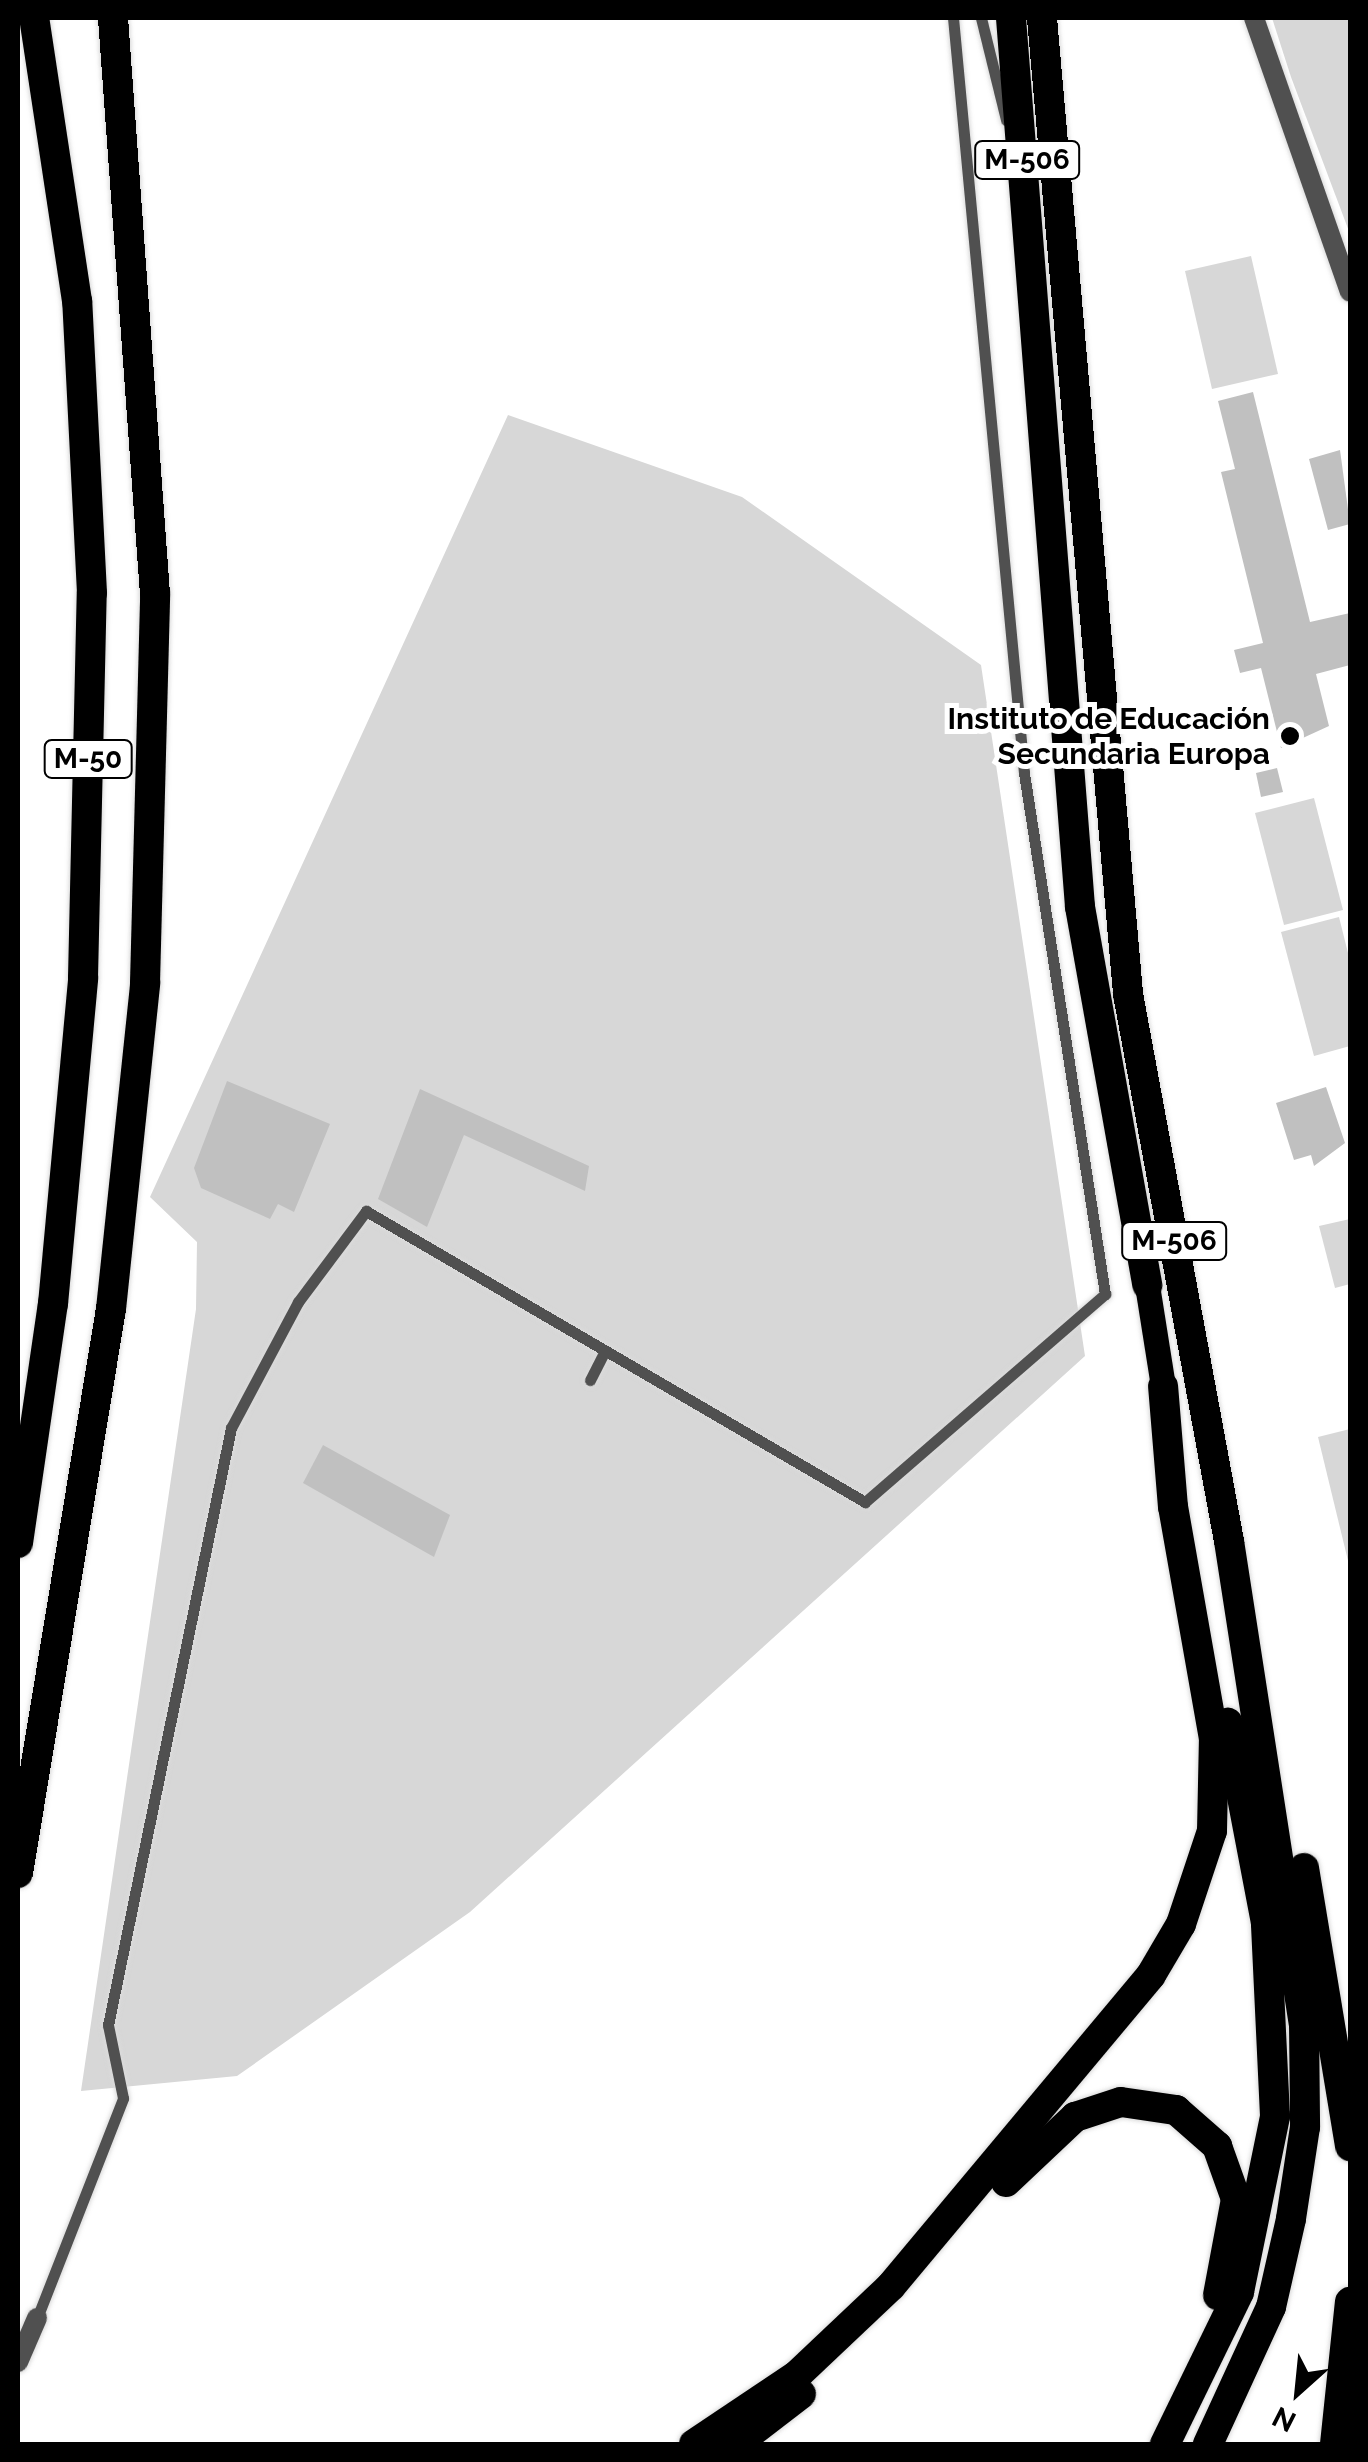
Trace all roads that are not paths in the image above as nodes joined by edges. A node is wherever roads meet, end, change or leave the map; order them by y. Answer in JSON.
{"nodes":[{"id":1,"x":34,"y":18,"type":"edge"},
{"id":2,"x":113,"y":18,"type":"edge"},
{"id":3,"x":953,"y":18,"type":"edge"},
{"id":4,"x":981,"y":18,"type":"edge"},
{"id":5,"x":992,"y":18,"type":"edge"},
{"id":6,"x":1011,"y":18,"type":"edge"},
{"id":7,"x":1042,"y":18,"type":"edge"},
{"id":8,"x":1057,"y":18,"type":"edge"},
{"id":9,"x":1254,"y":18,"type":"edge"},
{"id":10,"x":1058,"y":131,"type":"junction"},
{"id":11,"x":1012,"y":148,"type":"junction"},
{"id":12,"x":1350,"y":292,"type":"edge"},
{"id":13,"x":1035,"y":304,"type":"junction"},
{"id":14,"x":1147,"y":1285,"type":"joint"},
{"id":15,"x":606,"y":1351,"type":"junction"},
{"id":16,"x":590,"y":1380,"type":"dead end"},
{"id":17,"x":1163,"y":1386,"type":"junction"},
{"id":18,"x":1230,"y":1541,"type":"junction"},
{"id":19,"x":18,"y":1543,"type":"edge"},
{"id":20,"x":18,"y":1873,"type":"edge"},
{"id":21,"x":1350,"y":2146,"type":"edge"},
{"id":22,"x":1350,"y":2302,"type":"edge"},
{"id":23,"x":37,"y":2318,"type":"joint"},
{"id":24,"x":18,"y":2362,"type":"edge"},
{"id":25,"x":1168,"y":2441,"type":"edge"},
{"id":26,"x":694,"y":2444,"type":"edge"},
{"id":27,"x":736,"y":2444,"type":"edge"},
{"id":28,"x":1208,"y":2444,"type":"edge"},
{"id":29,"x":1334,"y":2444,"type":"edge"}],
"edges":[{"from":1,"to":19,"type":"highway","number":"M-50"},
{"from":2,"to":20,"type":"highway"},
{"from":3,"to":15,"type":"lane"},
{"from":4,"to":11,"type":"lane"},
{"from":5,"to":11,"type":"highway"},
{"from":6,"to":13,"type":"highway","number":"M-506"},
{"from":7,"to":10,"type":"highway","number":"M-506"},
{"from":8,"to":10,"type":"highway"},
{"from":9,"to":12,"type":"street"},
{"from":10,"to":18,"type":"highway","number":"M-506"},
{"from":11,"to":13,"type":"highway"},
{"from":13,"to":14,"type":"highway","number":"M-506"},
{"from":14,"to":17,"type":"main road","number":"M-506"},
{"from":15,"to":16,"type":"lane"},
{"from":15,"to":23,"type":"lane"},
{"from":17,"to":25,"type":"highway","number":"M-506"},
{"from":17,"to":26,"type":"highway","number":"M-506"},
{"from":18,"to":21,"type":"highway"},
{"from":18,"to":28,"type":"highway","number":"M-506"},
{"from":22,"to":29,"type":"highway"},
{"from":23,"to":24,"type":"street"},
{"from":25,"to":27,"type":"highway"}]}
